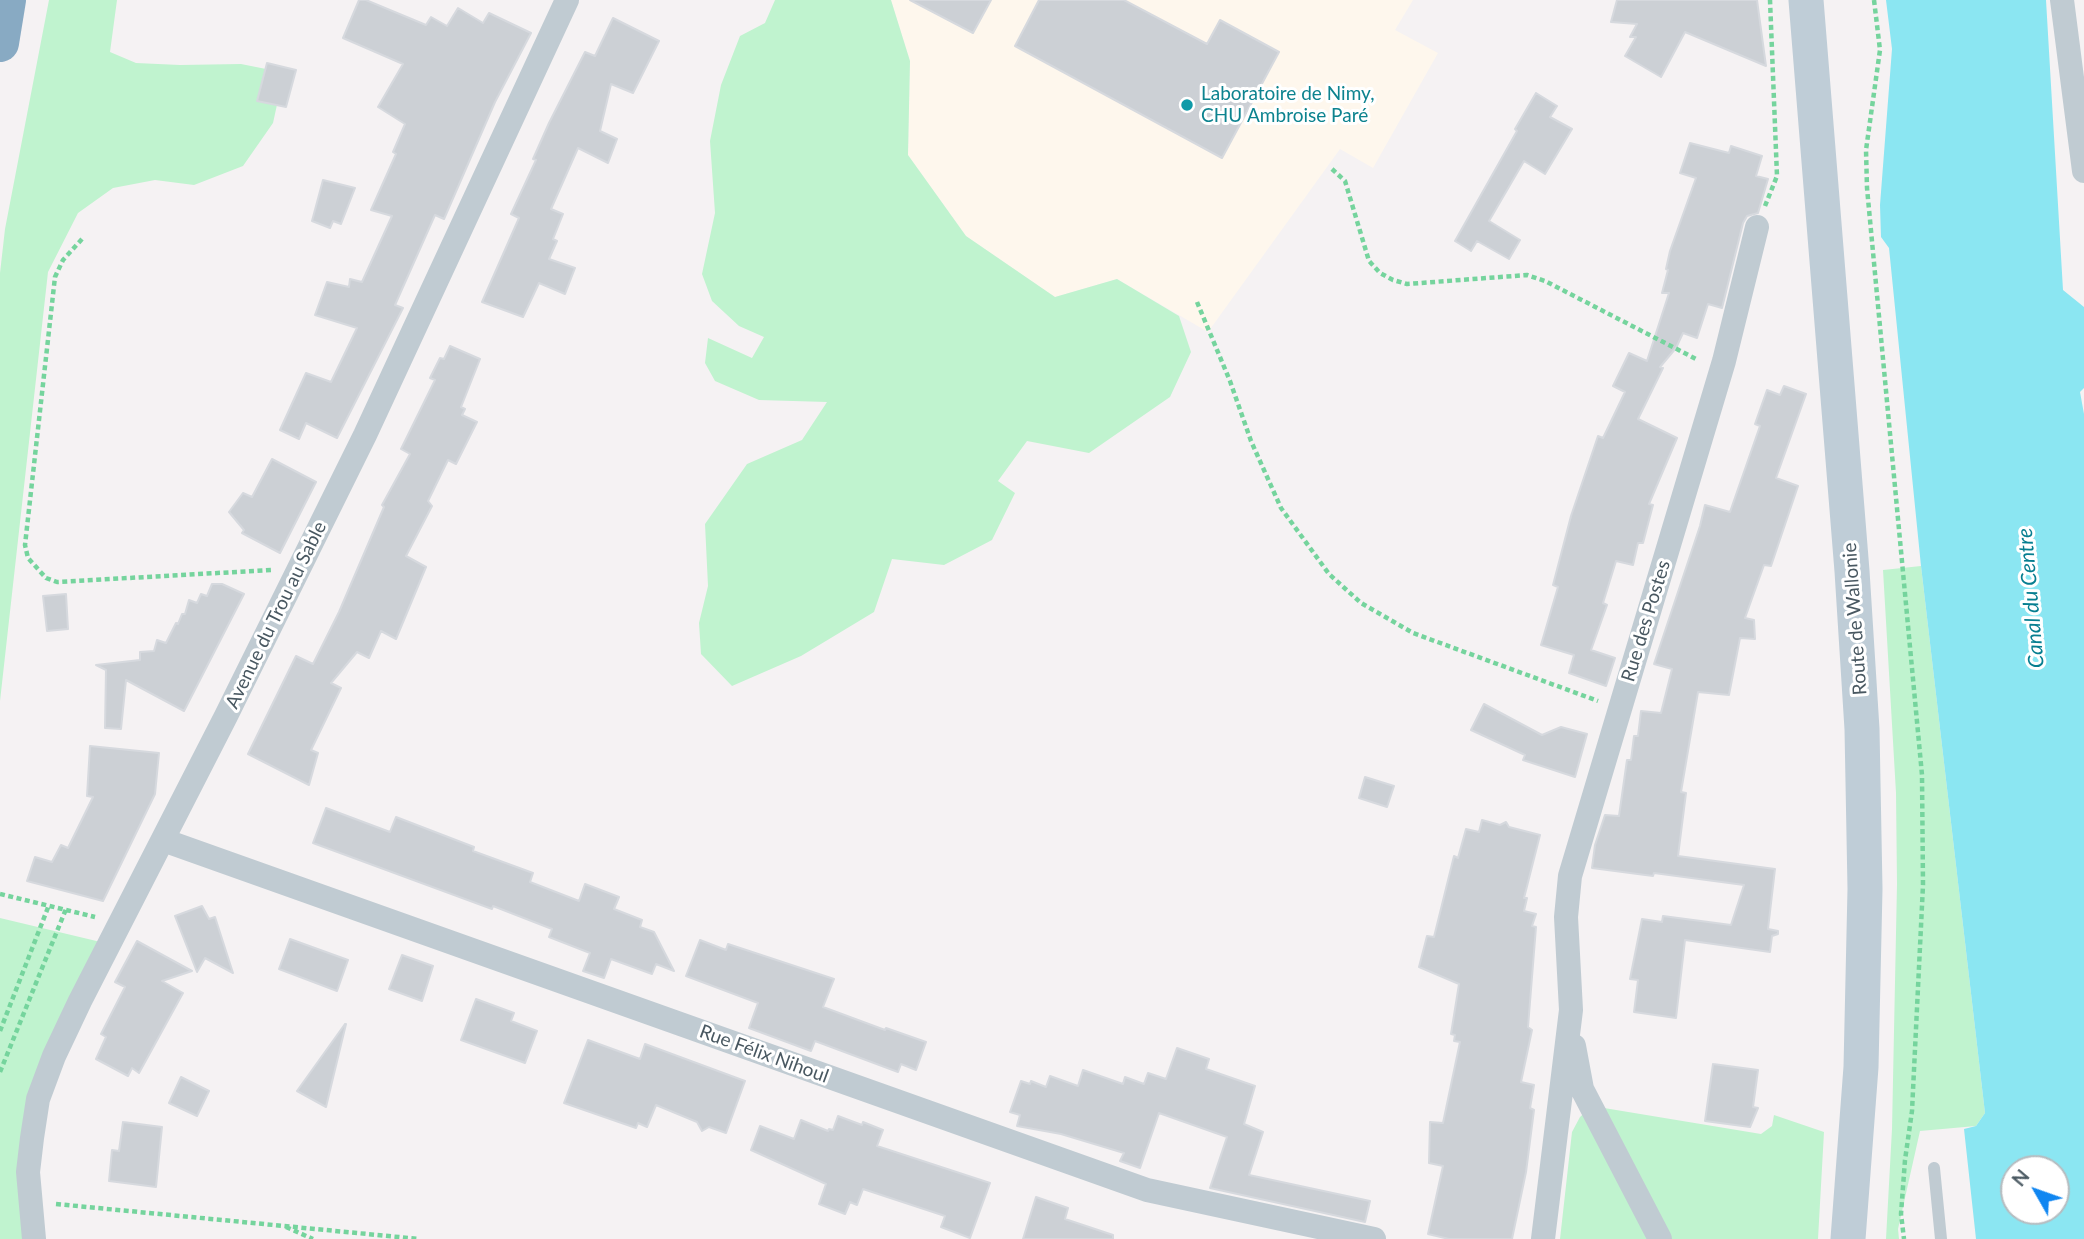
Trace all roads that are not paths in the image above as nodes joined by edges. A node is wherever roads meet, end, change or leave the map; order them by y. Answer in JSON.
{"nodes":[{"id":1,"x":8,"y":0,"type":"edge"},
{"id":2,"x":567,"y":0,"type":"edge"},
{"id":3,"x":1806,"y":0,"type":"edge"},
{"id":4,"x":2062,"y":0,"type":"edge"},
{"id":5,"x":0,"y":43,"type":"edge"},
{"id":6,"x":2084,"y":171,"type":"edge"},
{"id":7,"x":1757,"y":227,"type":"road end"},
{"id":8,"x":163,"y":840,"type":"junction"},
{"id":9,"x":1570,"y":1020,"type":"junction"},
{"id":10,"x":1934,"y":1168,"type":"dead end"},
{"id":11,"x":34,"y":1239,"type":"edge"},
{"id":12,"x":1374,"y":1239,"type":"edge"},
{"id":13,"x":1543,"y":1239,"type":"edge"},
{"id":14,"x":1660,"y":1239,"type":"edge"},
{"id":15,"x":1848,"y":1239,"type":"edge"},
{"id":16,"x":1941,"y":1239,"type":"edge"}],
"edges":[{"from":1,"to":5,"type":"highway"},
{"from":2,"to":8,"type":"street","name":"Avenue du Trou au Sable"},
{"from":3,"to":15,"type":"main road","name":"Route de Wallonie"},
{"from":4,"to":6,"type":"street"},
{"from":7,"to":9,"type":"street","name":"Rue des Postes"},
{"from":8,"to":11,"type":"street","name":"Avenue du Trou au Sable"},
{"from":8,"to":12,"type":"street","name":"Rue Félix Nihoul"},
{"from":9,"to":13,"type":"street","name":"Rue des Postes"},
{"from":9,"to":14,"type":"street","name":"Rue des Postes"},
{"from":10,"to":16,"type":"lane"}]}
